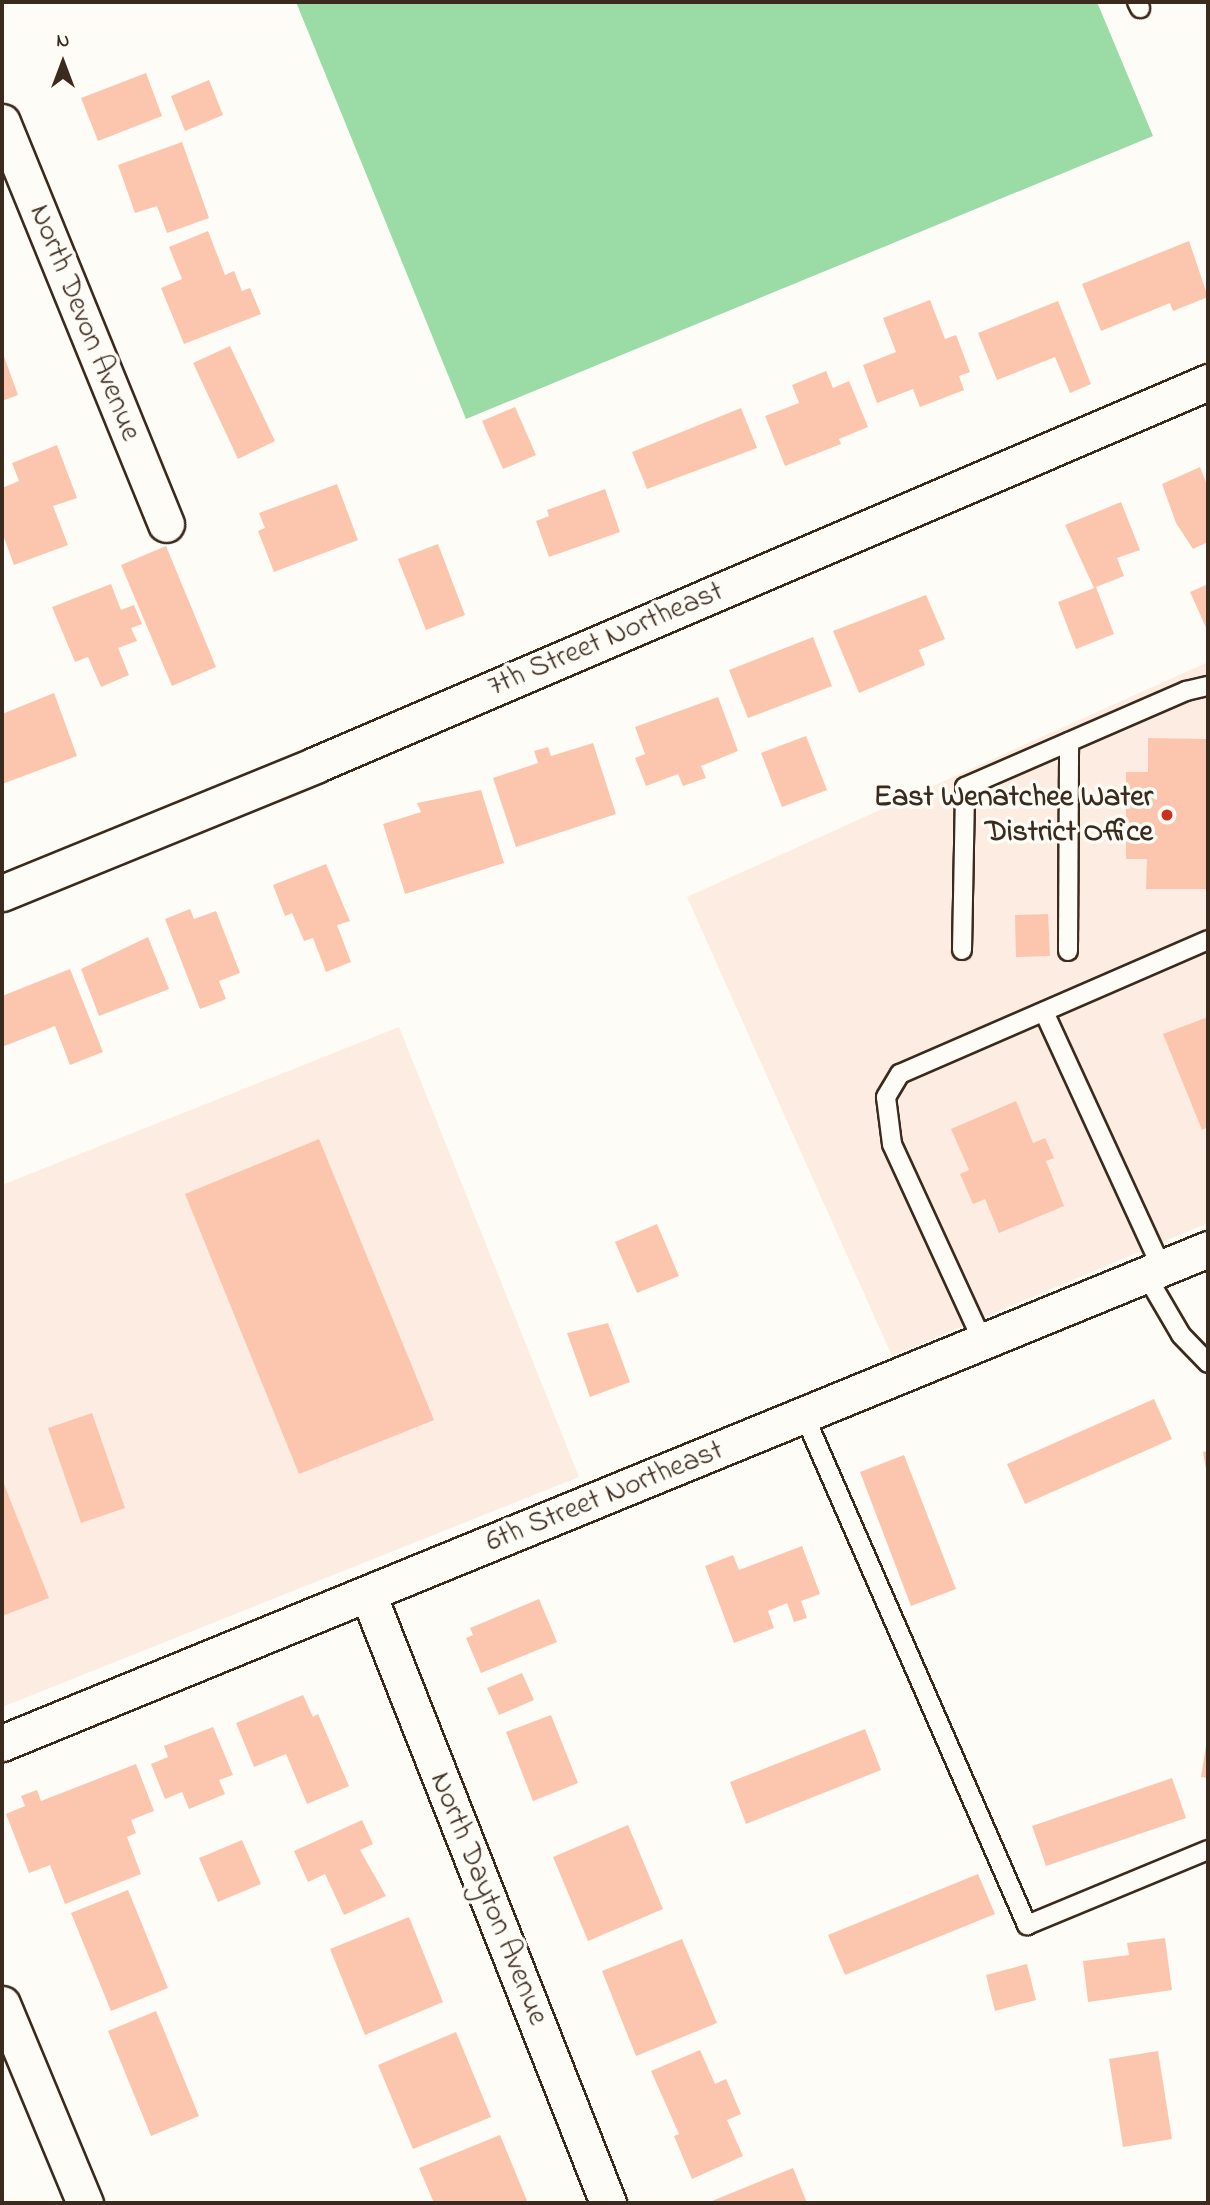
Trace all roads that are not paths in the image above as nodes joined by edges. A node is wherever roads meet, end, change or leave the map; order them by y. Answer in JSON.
{"nodes":[{"id":1,"x":2,"y":122,"type":"edge"},
{"id":2,"x":14,"y":186,"type":"edge"},
{"id":3,"x":1208,"y":382,"type":"edge"},
{"id":4,"x":166,"y":524,"type":"dead end"},
{"id":5,"x":1208,"y":686,"type":"edge"},
{"id":6,"x":1069,"y":742,"type":"junction"},
{"id":7,"x":2,"y":893,"type":"edge"},
{"id":8,"x":1208,"y":940,"type":"edge"},
{"id":9,"x":962,"y":950,"type":"dead end"},
{"id":10,"x":1068,"y":951,"type":"dead end"},
{"id":11,"x":1044,"y":1012,"type":"junction"},
{"id":12,"x":1208,"y":1249,"type":"edge"},
{"id":13,"x":1154,"y":1272,"type":"junction"},
{"id":14,"x":983,"y":1342,"type":"junction"},
{"id":15,"x":1208,"y":1363,"type":"edge"},
{"id":16,"x":804,"y":1415,"type":"junction"},
{"id":17,"x":368,"y":1594,"type":"junction"},
{"id":18,"x":2,"y":1743,"type":"edge"},
{"id":19,"x":1208,"y":1850,"type":"edge"},
{"id":20,"x":2,"y":2004,"type":"edge"},
{"id":21,"x":85,"y":2203,"type":"edge"},
{"id":22,"x":608,"y":2203,"type":"edge"}],
"edges":[{"from":1,"to":2,"type":"street","name":"North Devon Avenue"},
{"from":2,"to":4,"type":"street","name":"North Devon Avenue"},
{"from":3,"to":7,"type":"street","name":"7th Street Northeast"},
{"from":5,"to":6,"type":"lane"},
{"from":6,"to":9,"type":"lane"},
{"from":6,"to":10,"type":"lane"},
{"from":8,"to":11,"type":"lane"},
{"from":11,"to":13,"type":"lane"},
{"from":11,"to":14,"type":"lane"},
{"from":12,"to":13,"type":"street","name":"6th Street Northeast"},
{"from":13,"to":14,"type":"street","name":"6th Street Northeast"},
{"from":13,"to":15,"type":"lane"},
{"from":14,"to":16,"type":"street","name":"6th Street Northeast"},
{"from":16,"to":17,"type":"street","name":"6th Street Northeast"},
{"from":16,"to":19,"type":"lane"},
{"from":17,"to":18,"type":"street","name":"6th Street Northeast"},
{"from":17,"to":22,"type":"street","name":"North Dayton Avenue"},
{"from":20,"to":21,"type":"street"}]}
